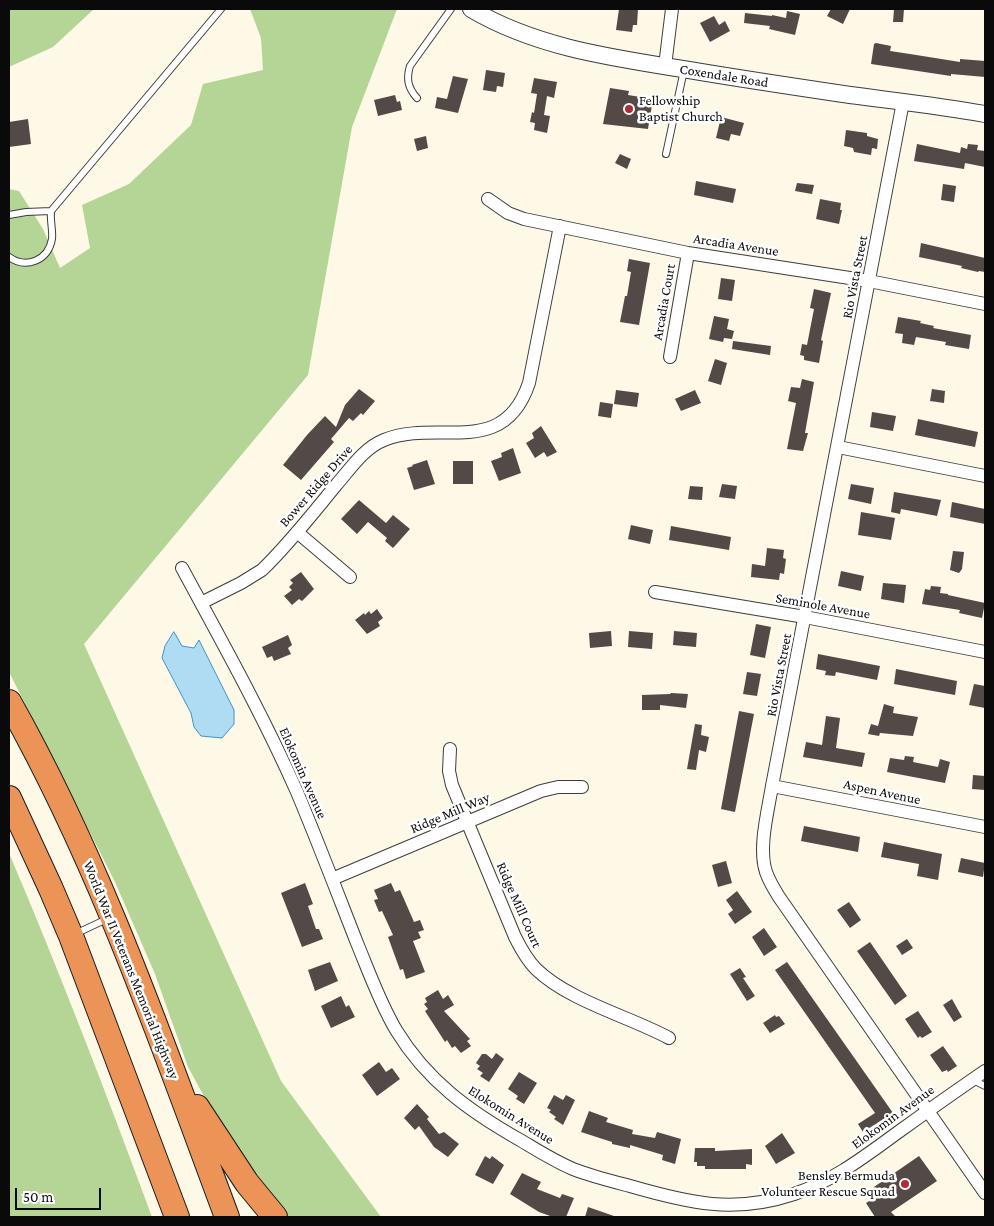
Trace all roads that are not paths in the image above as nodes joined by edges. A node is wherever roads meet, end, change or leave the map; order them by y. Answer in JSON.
{"nodes":[{"id":1,"x":221,"y":9,"type":"edge"},
{"id":2,"x":451,"y":9,"type":"edge"},
{"id":3,"x":471,"y":9,"type":"edge"},
{"id":4,"x":672,"y":9,"type":"edge"},
{"id":5,"x":665,"y":66,"type":"junction"},
{"id":6,"x":684,"y":69,"type":"junction"},
{"id":7,"x":417,"y":98,"type":"dead end"},
{"id":8,"x":903,"y":102,"type":"junction"},
{"id":9,"x":985,"y":114,"type":"edge"},
{"id":10,"x":666,"y":154,"type":"dead end"},
{"id":11,"x":488,"y":199,"type":"dead end"},
{"id":12,"x":51,"y":211,"type":"junction"},
{"id":13,"x":9,"y":215,"type":"edge"},
{"id":14,"x":560,"y":226,"type":"junction"},
{"id":15,"x":688,"y":253,"type":"junction"},
{"id":16,"x":9,"y":257,"type":"edge"},
{"id":17,"x":869,"y":281,"type":"junction"},
{"id":18,"x":985,"y":304,"type":"edge"},
{"id":19,"x":670,"y":357,"type":"dead end"},
{"id":20,"x":838,"y":447,"type":"junction"},
{"id":21,"x":985,"y":476,"type":"edge"},
{"id":22,"x":297,"y":532,"type":"junction"},
{"id":23,"x":182,"y":568,"type":"dead end"},
{"id":24,"x":350,"y":577,"type":"dead end"},
{"id":25,"x":655,"y":592,"type":"dead end"},
{"id":26,"x":201,"y":603,"type":"junction"},
{"id":27,"x":805,"y":617,"type":"junction"},
{"id":28,"x":985,"y":652,"type":"edge"},
{"id":29,"x":9,"y":702,"type":"edge"},
{"id":30,"x":450,"y":749,"type":"dead end"},
{"id":31,"x":772,"y":786,"type":"junction"},
{"id":32,"x":582,"y":787,"type":"dead end"},
{"id":33,"x":9,"y":798,"type":"edge"},
{"id":34,"x":9,"y":815,"type":"edge"},
{"id":35,"x":466,"y":823,"type":"junction"},
{"id":36,"x":985,"y":828,"type":"edge"},
{"id":37,"x":26,"y":833,"type":"junction"},
{"id":38,"x":332,"y":879,"type":"junction"},
{"id":39,"x":112,"y":916,"type":"junction"},
{"id":40,"x":71,"y":936,"type":"junction"},
{"id":41,"x":669,"y":1038,"type":"dead end"},
{"id":42,"x":164,"y":1050,"type":"junction"},
{"id":43,"x":985,"y":1071,"type":"edge"},
{"id":44,"x":973,"y":1080,"type":"junction"},
{"id":45,"x":985,"y":1086,"type":"edge"},
{"id":46,"x":928,"y":1111,"type":"junction"},
{"id":47,"x":985,"y":1193,"type":"edge"},
{"id":48,"x":174,"y":1212,"type":"edge"},
{"id":49,"x":227,"y":1217,"type":"edge"},
{"id":50,"x":275,"y":1217,"type":"edge"}],
"edges":[{"from":1,"to":12,"type":"lane"},
{"from":2,"to":7,"type":"lane"},
{"from":3,"to":5,"type":"street","name":"Coxendale Road"},
{"from":4,"to":5,"type":"street"},
{"from":5,"to":6,"type":"street","name":"Coxendale Road"},
{"from":6,"to":8,"type":"street","name":"Coxendale Road"},
{"from":6,"to":10,"type":"lane"},
{"from":8,"to":9,"type":"street","name":"Coxendale Road"},
{"from":8,"to":17,"type":"street","name":"Rio Vista Street"},
{"from":11,"to":14,"type":"street","name":"Arcadia Avenue"},
{"from":12,"to":13,"type":"lane"},
{"from":12,"to":16,"type":"lane"},
{"from":14,"to":15,"type":"street","name":"Arcadia Avenue"},
{"from":14,"to":22,"type":"street","name":"Bower Ridge Drive"},
{"from":15,"to":17,"type":"street","name":"Arcadia Avenue"},
{"from":15,"to":19,"type":"street","name":"Arcadia Court"},
{"from":17,"to":18,"type":"street","name":"Arcadia Avenue"},
{"from":17,"to":20,"type":"street","name":"Rio Vista Street"},
{"from":20,"to":21,"type":"street"},
{"from":20,"to":27,"type":"street","name":"Rio Vista Street"},
{"from":22,"to":24,"type":"street"},
{"from":22,"to":26,"type":"street","name":"Bower Ridge Drive"},
{"from":23,"to":26,"type":"street","name":"Elokomin Avenue"},
{"from":25,"to":27,"type":"street","name":"Seminole Avenue"},
{"from":26,"to":38,"type":"street","name":"Elokomin Avenue"},
{"from":27,"to":28,"type":"street","name":"Seminole Avenue"},
{"from":27,"to":31,"type":"street","name":"Rio Vista Street"},
{"from":29,"to":39,"type":"highway","name":"World War II Veterans Memorial Highway"},
{"from":30,"to":35,"type":"street","name":"Ridge Mill Court"},
{"from":31,"to":36,"type":"street","name":"Aspen Avenue"},
{"from":31,"to":46,"type":"street","name":"Rio Vista Street"},
{"from":32,"to":35,"type":"street","name":"Ridge Mill Way"},
{"from":33,"to":37,"type":"highway"},
{"from":34,"to":37,"type":"highway"},
{"from":35,"to":38,"type":"street","name":"Ridge Mill Way"},
{"from":35,"to":41,"type":"street","name":"Ridge Mill Court"},
{"from":37,"to":40,"type":"highway"},
{"from":38,"to":46,"type":"street","name":"Elokomin Avenue"},
{"from":39,"to":40,"type":"lane"},
{"from":39,"to":42,"type":"highway","name":"World War II Veterans Memorial Highway"},
{"from":40,"to":48,"type":"highway"},
{"from":42,"to":49,"type":"highway","name":"World War II Veterans Memorial Highway"},
{"from":42,"to":50,"type":"highway"},
{"from":43,"to":44,"type":"street","name":"Elokomin Avenue"},
{"from":44,"to":45,"type":"lane"},
{"from":44,"to":46,"type":"street","name":"Elokomin Avenue"},
{"from":46,"to":47,"type":"street","name":"Rio Vista Street"}]}
